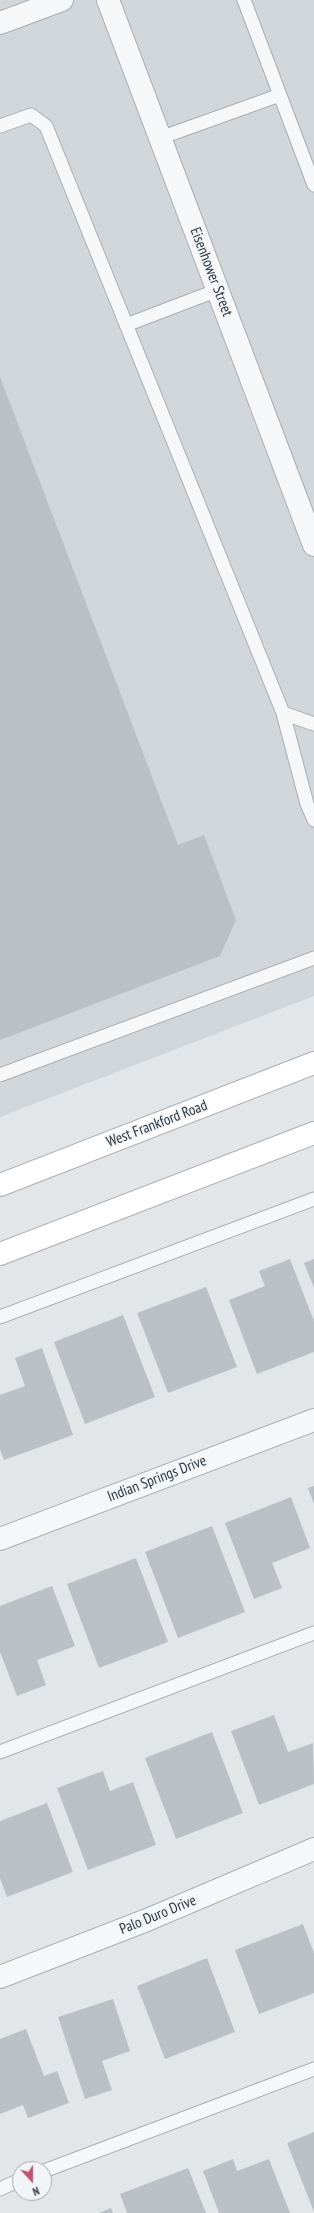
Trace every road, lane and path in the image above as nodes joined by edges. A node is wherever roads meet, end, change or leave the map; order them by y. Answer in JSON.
{"nodes":[{"id":1,"x":62,"y":0,"type":"edge"},
{"id":2,"x":108,"y":0,"type":"edge"},
{"id":3,"x":244,"y":0,"type":"edge"},
{"id":4,"x":0,"y":23,"type":"edge"},
{"id":5,"x":280,"y":95,"type":"junction"},
{"id":6,"x":0,"y":126,"type":"edge"},
{"id":7,"x":160,"y":138,"type":"junction"},
{"id":8,"x":314,"y":185,"type":"edge"},
{"id":9,"x":218,"y":290,"type":"junction"},
{"id":10,"x":126,"y":325,"type":"junction"},
{"id":11,"x":314,"y":545,"type":"edge"},
{"id":12,"x":283,"y":714,"type":"junction"},
{"id":13,"x":314,"y":724,"type":"edge"},
{"id":14,"x":314,"y":820,"type":"edge"},
{"id":15,"x":314,"y":958,"type":"edge"},
{"id":16,"x":314,"y":1064,"type":"edge"},
{"id":17,"x":0,"y":1075,"type":"edge"},
{"id":18,"x":314,"y":1134,"type":"edge"},
{"id":19,"x":0,"y":1185,"type":"edge"},
{"id":20,"x":314,"y":1199,"type":"edge"},
{"id":21,"x":0,"y":1254,"type":"edge"},
{"id":22,"x":0,"y":1317,"type":"edge"},
{"id":23,"x":314,"y":1420,"type":"edge"},
{"id":24,"x":0,"y":1538,"type":"edge"},
{"id":25,"x":314,"y":1633,"type":"edge"},
{"id":26,"x":0,"y":1752,"type":"edge"},
{"id":27,"x":314,"y":1849,"type":"edge"},
{"id":28,"x":0,"y":1977,"type":"edge"},
{"id":29,"x":314,"y":2069,"type":"edge"},
{"id":30,"x":52,"y":2168,"type":"edge"},
{"id":31,"x":12,"y":2184,"type":"edge"},
{"id":32,"x":0,"y":2189,"type":"edge"}],
"edges":[{"from":1,"to":4,"type":"street"},
{"from":2,"to":7,"type":"street","name":"Eisenhower Street"},
{"from":3,"to":5,"type":"lane"},
{"from":5,"to":7,"type":"lane"},
{"from":5,"to":8,"type":"lane"},
{"from":6,"to":10,"type":"lane"},
{"from":7,"to":9,"type":"street","name":"Eisenhower Street"},
{"from":9,"to":10,"type":"lane"},
{"from":9,"to":11,"type":"street","name":"Eisenhower Street"},
{"from":10,"to":12,"type":"lane"},
{"from":12,"to":13,"type":"lane"},
{"from":12,"to":14,"type":"lane"},
{"from":15,"to":17,"type":"lane"},
{"from":16,"to":19,"type":"main road","name":"West Frankford Road"},
{"from":18,"to":21,"type":"main road"},
{"from":20,"to":22,"type":"lane"},
{"from":23,"to":24,"type":"street","name":"Indian Springs Drive"},
{"from":25,"to":26,"type":"lane"},
{"from":27,"to":28,"type":"street","name":"Palo Duro Drive"},
{"from":29,"to":30,"type":"lane"},
{"from":31,"to":32,"type":"lane"}]}
